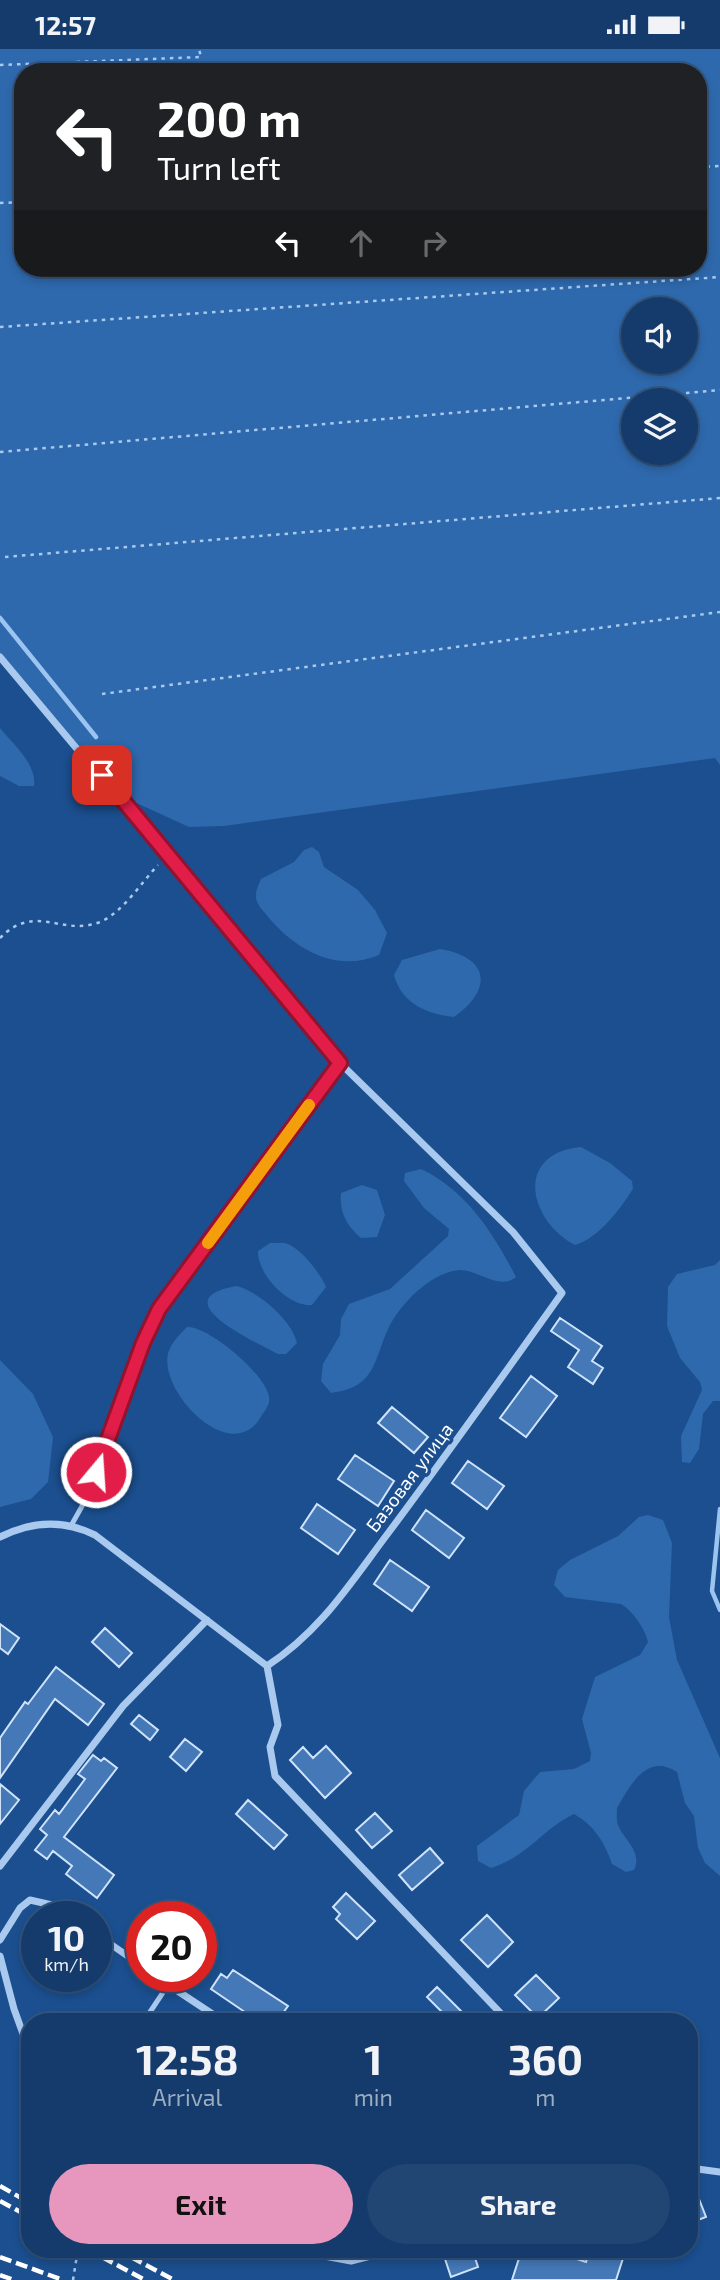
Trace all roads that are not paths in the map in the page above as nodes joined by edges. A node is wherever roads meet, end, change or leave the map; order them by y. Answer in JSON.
{"nodes":[{"id":1,"x":0,"y":657,"type":"edge"},
{"id":2,"x":340,"y":1063,"type":"junction"},
{"id":3,"x":72,"y":1524,"type":"junction"},
{"id":4,"x":0,"y":1537,"type":"edge"},
{"id":5,"x":207,"y":1620,"type":"junction"},
{"id":6,"x":267,"y":1666,"type":"junction"},
{"id":7,"x":0,"y":1866,"type":"edge"},
{"id":8,"x":21,"y":1907,"type":"edge"},
{"id":9,"x":0,"y":1940,"type":"edge"},
{"id":10,"x":0,"y":1956,"type":"edge"},
{"id":11,"x":163,"y":1992,"type":"edge"},
{"id":12,"x":179,"y":1992,"type":"edge"},
{"id":13,"x":149,"y":2013,"type":"edge"},
{"id":14,"x":211,"y":2013,"type":"edge"},
{"id":15,"x":500,"y":2013,"type":"edge"},
{"id":16,"x":21,"y":2028,"type":"edge"},
{"id":17,"x":698,"y":2169,"type":"edge"},
{"id":18,"x":720,"y":2172,"type":"edge"},
{"id":19,"x":335,"y":2258,"type":"edge"},
{"id":20,"x":363,"y":2258,"type":"edge"}],
"edges":[{"from":1,"to":2,"type":"street"},
{"from":2,"to":3,"type":"lane"},
{"from":2,"to":6,"type":"street","name":"Базовая улица"},
{"from":3,"to":4,"type":"street"},
{"from":3,"to":5,"type":"street"},
{"from":5,"to":6,"type":"street"},
{"from":5,"to":7,"type":"street"},
{"from":6,"to":15,"type":"street"},
{"from":8,"to":9,"type":"street"},
{"from":10,"to":16,"type":"street"},
{"from":11,"to":13,"type":"lane"},
{"from":12,"to":14,"type":"street"},
{"from":17,"to":18,"type":"street"},
{"from":19,"to":20,"type":"street"}]}
